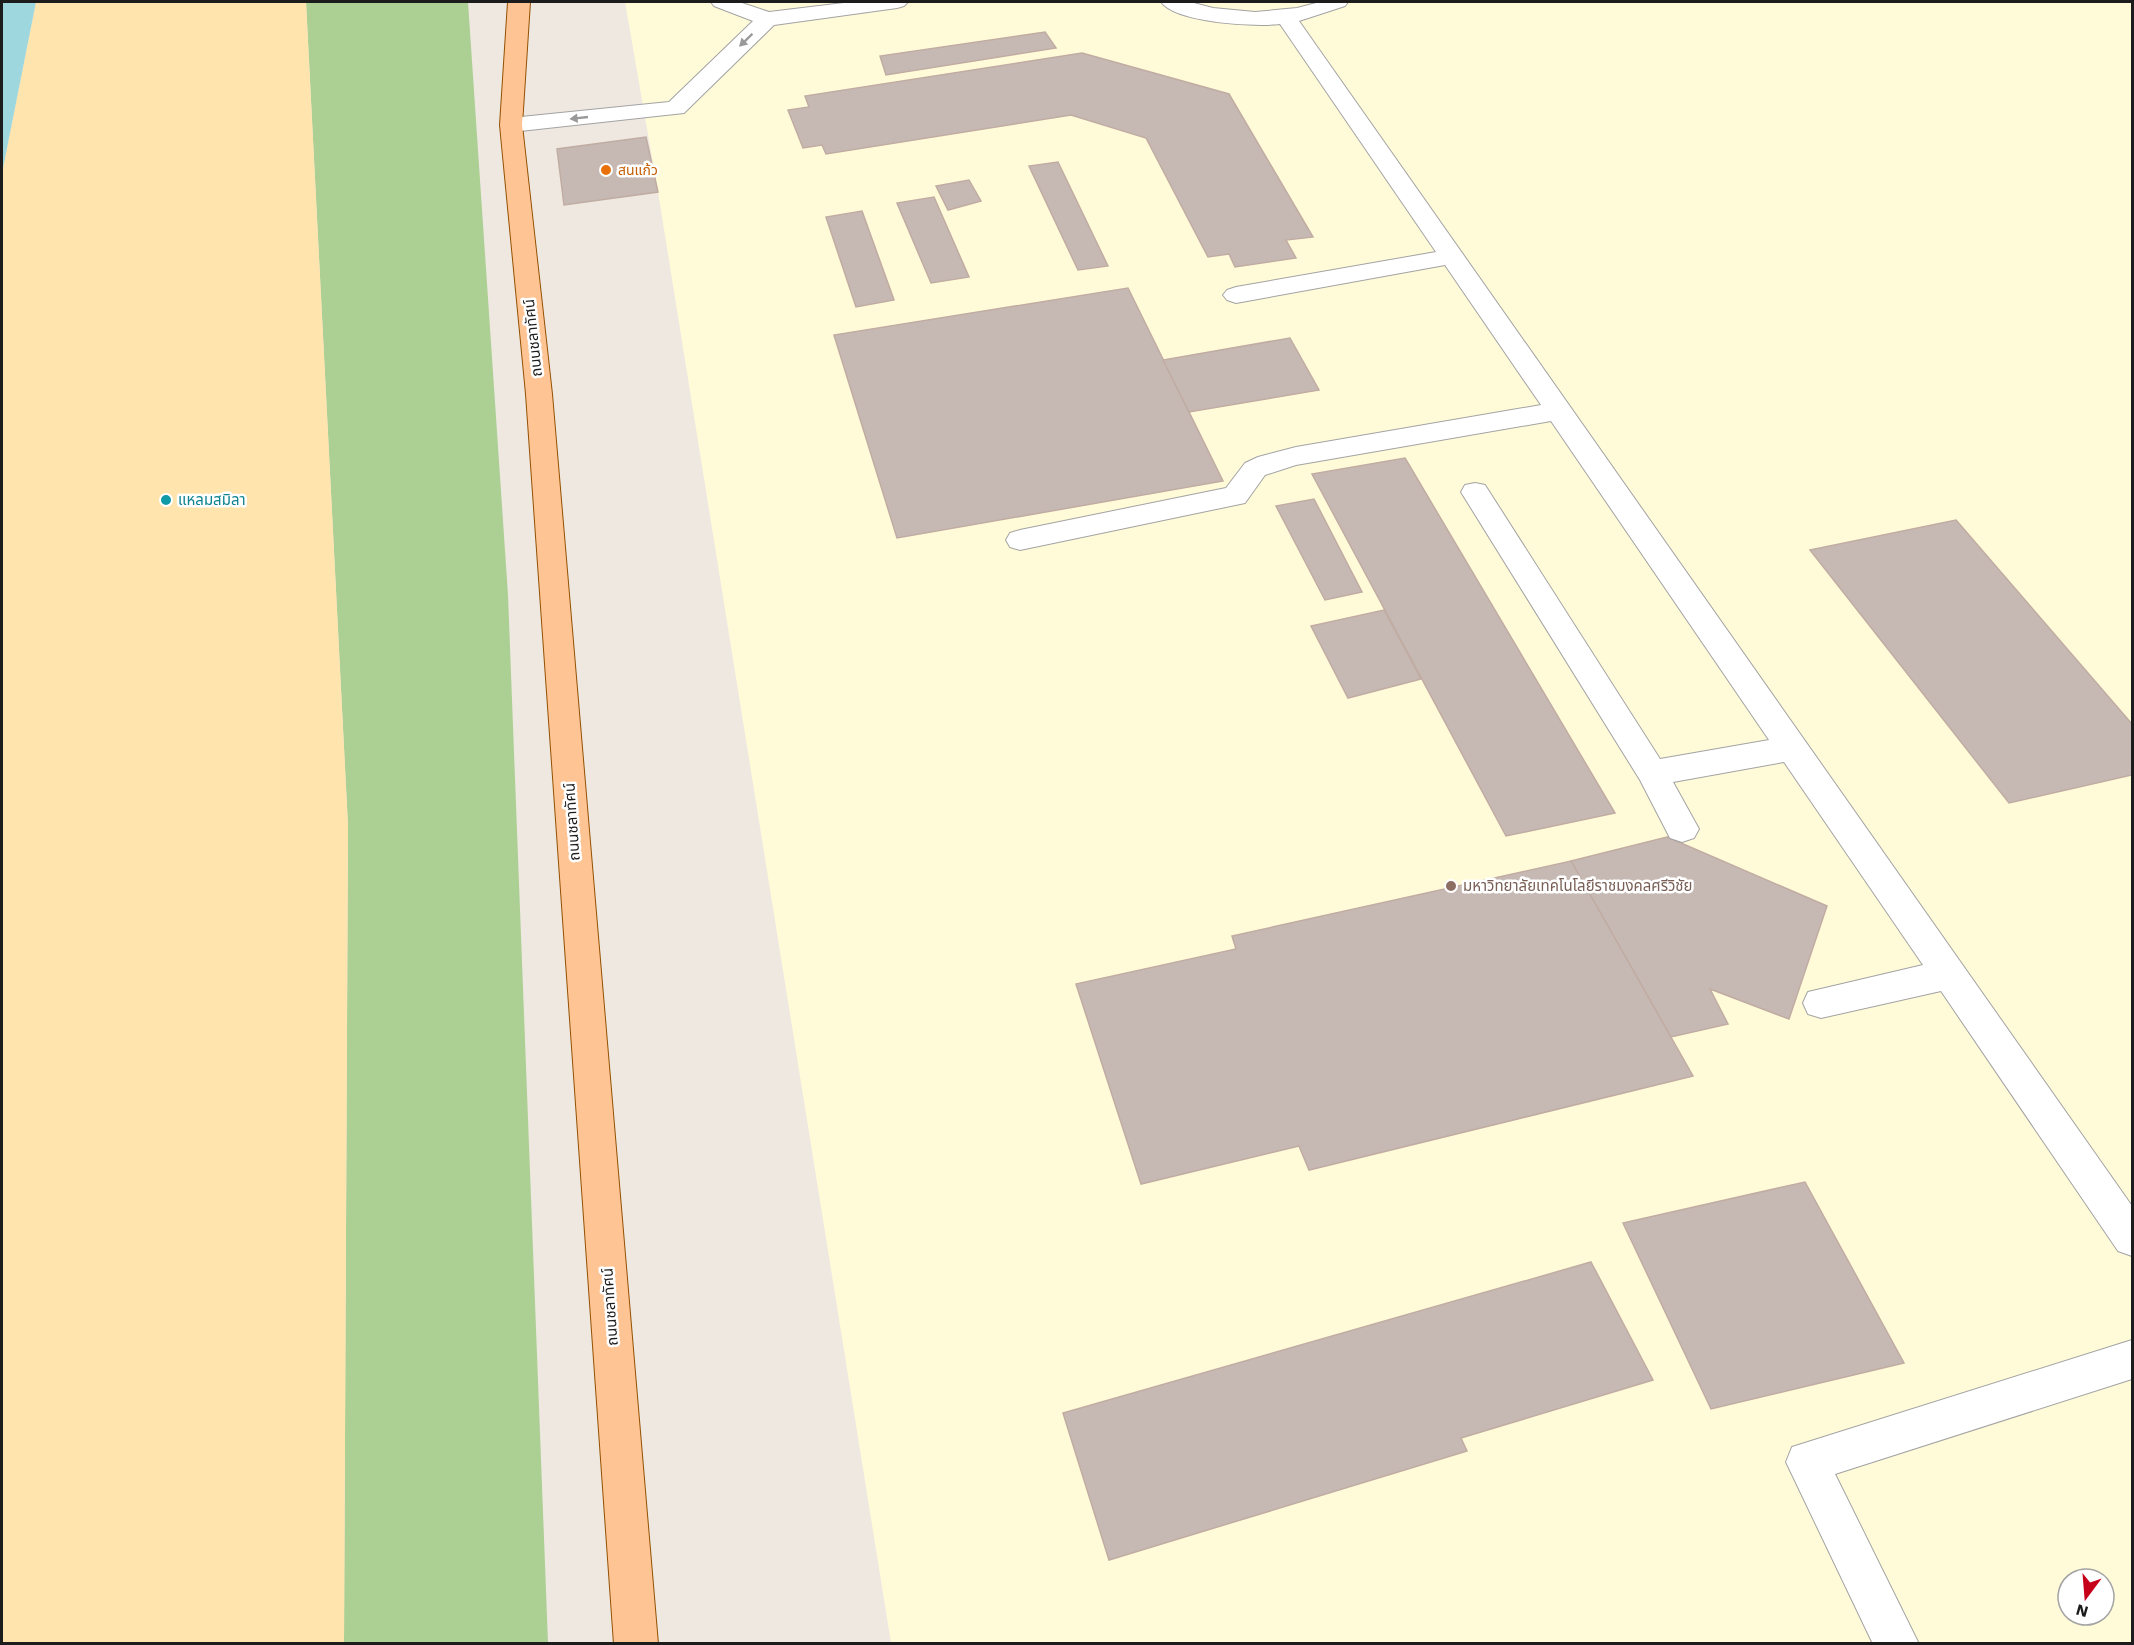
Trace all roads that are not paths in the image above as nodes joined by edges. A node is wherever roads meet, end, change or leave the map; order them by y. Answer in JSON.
{"nodes":[{"id":1,"x":519,"y":2,"type":"edge"},
{"id":2,"x":721,"y":2,"type":"edge"},
{"id":3,"x":897,"y":2,"type":"edge"},
{"id":4,"x":1172,"y":2,"type":"edge"},
{"id":5,"x":1338,"y":2,"type":"edge"},
{"id":6,"x":1286,"y":16,"type":"junction"},
{"id":7,"x":767,"y":19,"type":"junction"},
{"id":8,"x":511,"y":125,"type":"junction"},
{"id":9,"x":1452,"y":256,"type":"junction"},
{"id":10,"x":1236,"y":295,"type":"dead end"},
{"id":11,"x":1559,"y":411,"type":"junction"},
{"id":12,"x":1475,"y":492,"type":"dead end"},
{"id":13,"x":1020,"y":540,"type":"dead end"},
{"id":14,"x":1793,"y":748,"type":"junction"},
{"id":15,"x":1652,"y":773,"type":"junction"},
{"id":16,"x":1682,"y":829,"type":"dead end"},
{"id":17,"x":1950,"y":974,"type":"junction"},
{"id":18,"x":1821,"y":1003,"type":"dead end"},
{"id":19,"x":2133,"y":1238,"type":"edge"},
{"id":20,"x":2133,"y":1360,"type":"edge"},
{"id":21,"x":636,"y":1644,"type":"edge"},
{"id":22,"x":1897,"y":1644,"type":"edge"}],
"edges":[{"from":1,"to":8,"type":"main road","name":"ถนนชลาทัศน์"},
{"from":2,"to":7,"type":"lane"},
{"from":3,"to":7,"type":"lane"},
{"from":4,"to":6,"type":"lane"},
{"from":5,"to":6,"type":"lane"},
{"from":6,"to":9,"type":"lane"},
{"from":7,"to":8,"type":"lane","one_way":true},
{"from":8,"to":21,"type":"main road","name":"ถนนชลาทัศน์"},
{"from":9,"to":10,"type":"lane"},
{"from":9,"to":11,"type":"lane"},
{"from":11,"to":13,"type":"lane"},
{"from":11,"to":14,"type":"lane"},
{"from":12,"to":15,"type":"lane"},
{"from":14,"to":15,"type":"lane"},
{"from":14,"to":17,"type":"lane"},
{"from":15,"to":16,"type":"lane"},
{"from":17,"to":18,"type":"lane"},
{"from":17,"to":19,"type":"lane"},
{"from":20,"to":22,"type":"lane"}]}
